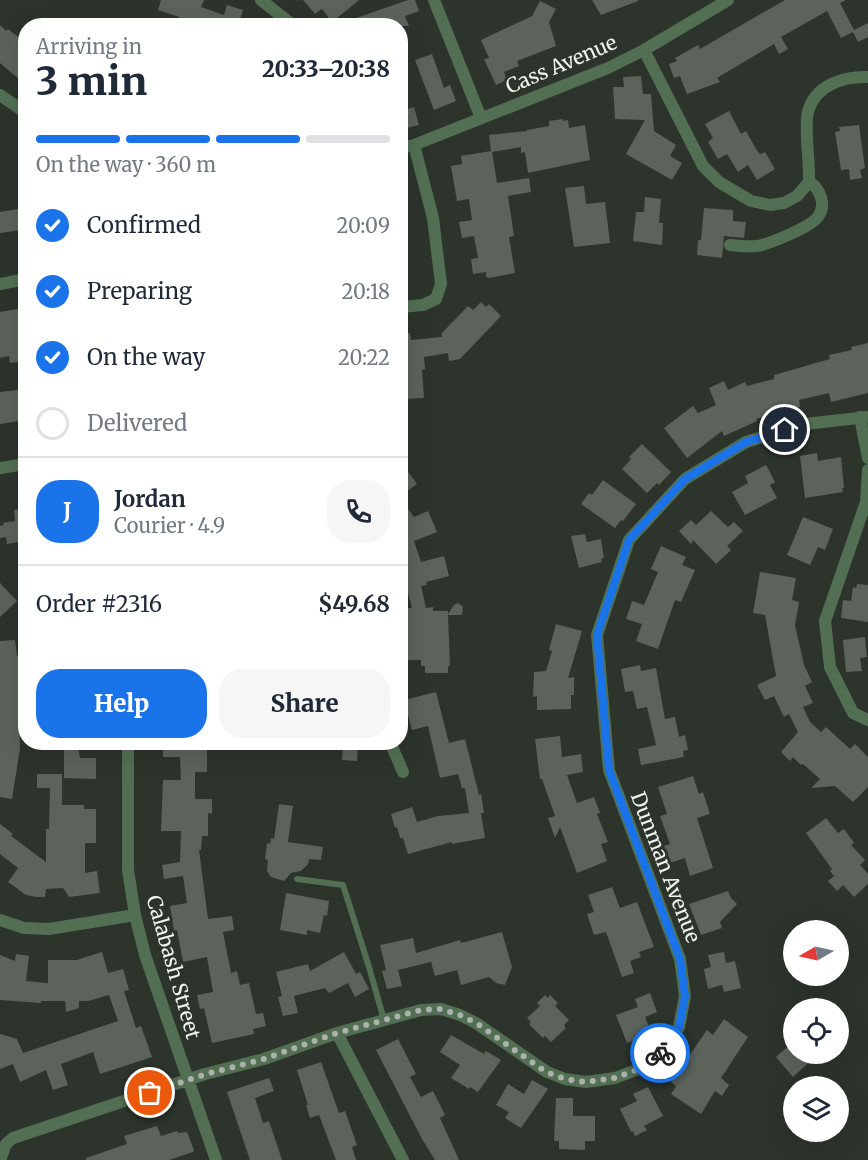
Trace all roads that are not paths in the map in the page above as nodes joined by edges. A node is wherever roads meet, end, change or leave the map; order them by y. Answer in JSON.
{"nodes":[{"id":1,"x":261,"y":0,"type":"edge"},
{"id":2,"x":434,"y":0,"type":"edge"},
{"id":3,"x":728,"y":0,"type":"edge"},
{"id":4,"x":284,"y":18,"type":"edge"},
{"id":5,"x":644,"y":50,"type":"junction"},
{"id":6,"x":868,"y":77,"type":"edge"},
{"id":7,"x":0,"y":95,"type":"edge"},
{"id":8,"x":18,"y":107,"type":"edge"},
{"id":9,"x":481,"y":118,"type":"junction"},
{"id":10,"x":414,"y":145,"type":"junction"},
{"id":11,"x":408,"y":146,"type":"edge"},
{"id":12,"x":809,"y":182,"type":"junction"},
{"id":13,"x":730,"y":245,"type":"dead end"},
{"id":14,"x":18,"y":281,"type":"edge"},
{"id":15,"x":0,"y":284,"type":"edge"},
{"id":16,"x":408,"y":306,"type":"edge"},
{"id":17,"x":864,"y":417,"type":"edge"},
{"id":18,"x":868,"y":458,"type":"edge"},
{"id":19,"x":18,"y":465,"type":"edge"},
{"id":20,"x":0,"y":468,"type":"edge"},
{"id":21,"x":868,"y":470,"type":"edge"},
{"id":22,"x":868,"y":720,"type":"edge"},
{"id":23,"x":128,"y":750,"type":"edge"},
{"id":24,"x":393,"y":750,"type":"edge"},
{"id":25,"x":403,"y":772,"type":"dead end"},
{"id":26,"x":297,"y":879,"type":"dead end"},
{"id":27,"x":135,"y":915,"type":"junction"},
{"id":28,"x":0,"y":920,"type":"edge"},
{"id":29,"x":384,"y":1020,"type":"junction"},
{"id":30,"x":337,"y":1033,"type":"junction"},
{"id":31,"x":188,"y":1080,"type":"junction"},
{"id":32,"x":0,"y":1160,"type":"edge"},
{"id":33,"x":216,"y":1160,"type":"edge"},
{"id":34,"x":403,"y":1160,"type":"edge"}],
"edges":[{"from":1,"to":4,"type":"street"},
{"from":2,"to":9,"type":"street"},
{"from":3,"to":5,"type":"street","name":"Cass Avenue"},
{"from":5,"to":9,"type":"street","name":"Cass Avenue"},
{"from":5,"to":12,"type":"street"},
{"from":6,"to":12,"type":"street"},
{"from":7,"to":8,"type":"street"},
{"from":9,"to":10,"type":"street","name":"Cass Avenue"},
{"from":10,"to":11,"type":"street","name":"Cass Avenue"},
{"from":10,"to":16,"type":"street"},
{"from":12,"to":13,"type":"street"},
{"from":14,"to":15,"type":"street"},
{"from":17,"to":18,"type":"street"},
{"from":17,"to":29,"type":"street","name":"Dunman Avenue"},
{"from":19,"to":20,"type":"street"},
{"from":21,"to":22,"type":"street"},
{"from":23,"to":27,"type":"street","name":"Calabash Street"},
{"from":24,"to":25,"type":"street"},
{"from":26,"to":29,"type":"lane"},
{"from":27,"to":28,"type":"street"},
{"from":27,"to":31,"type":"street","name":"Calabash Street"},
{"from":29,"to":30,"type":"street","name":"Dunman Avenue"},
{"from":30,"to":31,"type":"street","name":"Dunman Avenue"},
{"from":30,"to":34,"type":"street"},
{"from":31,"to":32,"type":"street","name":"Dunman Avenue"},
{"from":31,"to":33,"type":"street","name":"Calabash Street"}]}
